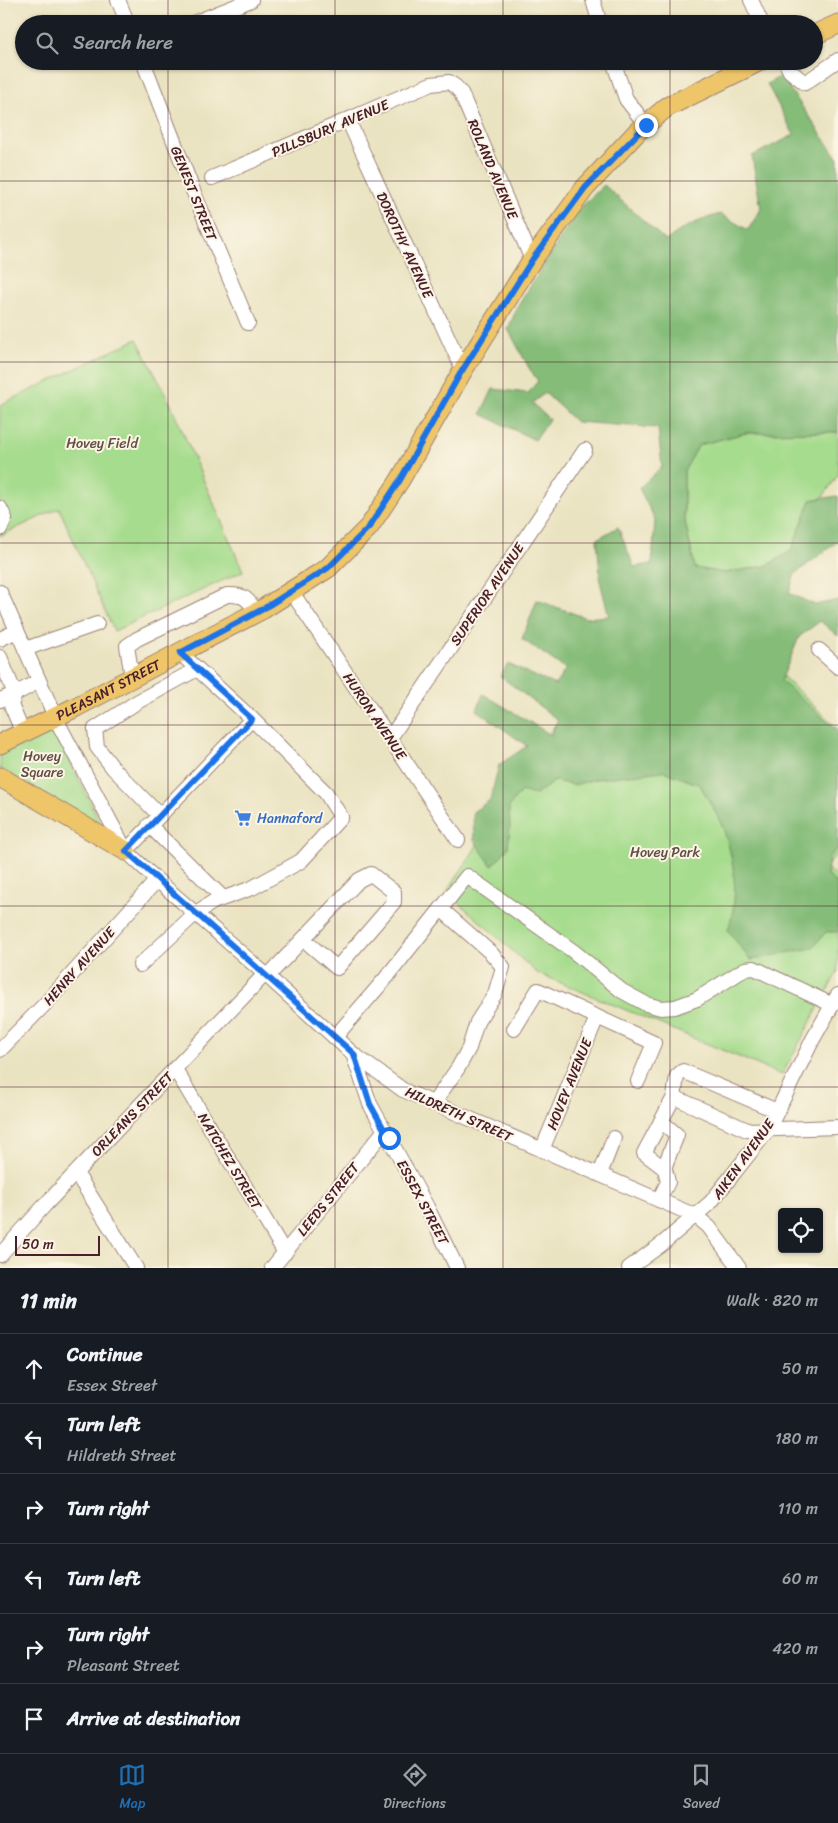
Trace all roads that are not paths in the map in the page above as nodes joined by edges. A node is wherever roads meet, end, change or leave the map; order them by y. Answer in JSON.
{"nodes":[{"id":1,"x":118,"y":0,"type":"edge"},
{"id":2,"x":251,"y":0,"type":"edge"},
{"id":3,"x":593,"y":0,"type":"edge"},
{"id":4,"x":751,"y":0,"type":"edge"},
{"id":5,"x":124,"y":15,"type":"edge"},
{"id":6,"x":214,"y":15,"type":"edge"},
{"id":7,"x":597,"y":15,"type":"edge"},
{"id":8,"x":758,"y":15,"type":"edge"},
{"id":9,"x":838,"y":24,"type":"edge"},
{"id":10,"x":823,"y":32,"type":"edge"},
{"id":11,"x":838,"y":60,"type":"edge"},
{"id":12,"x":146,"y":70,"type":"edge"},
{"id":13,"x":616,"y":70,"type":"edge"},
{"id":14,"x":742,"y":70,"type":"edge"},
{"id":15,"x":790,"y":70,"type":"edge"},
{"id":16,"x":449,"y":82,"type":"joint"},
{"id":17,"x":348,"y":120,"type":"junction"},
{"id":18,"x":646,"y":125,"type":"junction"},
{"id":19,"x":212,"y":178,"type":"dead end"},
{"id":20,"x":532,"y":260,"type":"junction"},
{"id":21,"x":248,"y":323,"type":"dead end"},
{"id":22,"x":463,"y":370,"type":"junction"},
{"id":23,"x":584,"y":450,"type":"dead end"},
{"id":24,"x":0,"y":508,"type":"edge"},
{"id":25,"x":0,"y":529,"type":"edge"},
{"id":26,"x":291,"y":591,"type":"junction"},
{"id":27,"x":0,"y":592,"type":"edge"},
{"id":28,"x":256,"y":612,"type":"junction"},
{"id":29,"x":97,"y":624,"type":"dead end"},
{"id":30,"x":17,"y":631,"type":"junction"},
{"id":31,"x":0,"y":639,"type":"edge"},
{"id":32,"x":25,"y":649,"type":"junction"},
{"id":33,"x":819,"y":650,"type":"dead end"},
{"id":34,"x":180,"y":653,"type":"junction"},
{"id":35,"x":0,"y":657,"type":"edge"},
{"id":36,"x":838,"y":667,"type":"edge"},
{"id":37,"x":197,"y":669,"type":"junction"},
{"id":38,"x":132,"y":677,"type":"junction"},
{"id":39,"x":39,"y":681,"type":"junction"},
{"id":40,"x":15,"y":694,"type":"junction"},
{"id":41,"x":0,"y":700,"type":"edge"},
{"id":42,"x":55,"y":717,"type":"junction"},
{"id":43,"x":252,"y":719,"type":"junction"},
{"id":44,"x":23,"y":733,"type":"junction"},
{"id":45,"x":390,"y":738,"type":"junction"},
{"id":46,"x":0,"y":744,"type":"edge"},
{"id":47,"x":0,"y":777,"type":"edge"},
{"id":48,"x":154,"y":820,"type":"junction"},
{"id":49,"x":458,"y":840,"type":"dead end"},
{"id":50,"x":126,"y":851,"type":"junction"},
{"id":51,"x":158,"y":880,"type":"junction"},
{"id":52,"x":222,"y":898,"type":"junction"},
{"id":53,"x":441,"y":909,"type":"junction"},
{"id":54,"x":196,"y":913,"type":"junction"},
{"id":55,"x":302,"y":940,"type":"junction"},
{"id":56,"x":140,"y":965,"type":"dead end"},
{"id":57,"x":267,"y":975,"type":"junction"},
{"id":58,"x":835,"y":1000,"type":"edge"},
{"id":59,"x":597,"y":1017,"type":"junction"},
{"id":60,"x":514,"y":1029,"type":"dead end"},
{"id":61,"x":336,"y":1036,"type":"junction"},
{"id":62,"x":0,"y":1050,"type":"edge"},
{"id":63,"x":354,"y":1054,"type":"junction"},
{"id":64,"x":175,"y":1069,"type":"junction"},
{"id":65,"x":638,"y":1081,"type":"dead end"},
{"id":66,"x":674,"y":1096,"type":"junction"},
{"id":67,"x":433,"y":1104,"type":"junction"},
{"id":68,"x":777,"y":1111,"type":"junction"},
{"id":69,"x":661,"y":1120,"type":"junction"},
{"id":70,"x":838,"y":1127,"type":"edge"},
{"id":71,"x":385,"y":1130,"type":"junction"},
{"id":72,"x":768,"y":1130,"type":"junction"},
{"id":73,"x":614,"y":1138,"type":"dead end"},
{"id":74,"x":542,"y":1150,"type":"junction"},
{"id":75,"x":664,"y":1168,"type":"junction"},
{"id":76,"x":76,"y":1173,"type":"junction"},
{"id":77,"x":600,"y":1174,"type":"junction"},
{"id":78,"x":658,"y":1200,"type":"junction"},
{"id":79,"x":696,"y":1216,"type":"junction"},
{"id":80,"x":285,"y":1253,"type":"junction"},
{"id":81,"x":0,"y":1256,"type":"edge"},
{"id":82,"x":453,"y":1266,"type":"edge"},
{"id":83,"x":634,"y":1267,"type":"edge"},
{"id":84,"x":136,"y":1268,"type":"edge"},
{"id":85,"x":272,"y":1268,"type":"edge"},
{"id":86,"x":739,"y":1268,"type":"edge"}],
"edges":[{"from":1,"to":5,"type":"street"},
{"from":2,"to":6,"type":"street"},
{"from":3,"to":7,"type":"street"},
{"from":4,"to":8,"type":"street"},
{"from":9,"to":10,"type":"main road"},
{"from":11,"to":15,"type":"street"},
{"from":12,"to":21,"type":"street","name":"GENEST STREET"},
{"from":13,"to":18,"type":"street"},
{"from":14,"to":18,"type":"main road","name":"PLEASANT STREET"},
{"from":16,"to":17,"type":"street","name":"PILLSBURY AVENUE"},
{"from":16,"to":20,"type":"street","name":"ROLAND AVENUE"},
{"from":17,"to":19,"type":"street","name":"PILLSBURY AVENUE"},
{"from":17,"to":22,"type":"street","name":"DOROTHY AVENUE"},
{"from":18,"to":20,"type":"main road","name":"PLEASANT STREET"},
{"from":20,"to":22,"type":"main road","name":"PLEASANT STREET"},
{"from":22,"to":26,"type":"main road","name":"PLEASANT STREET"},
{"from":23,"to":45,"type":"street","name":"SUPERIOR AVENUE"},
{"from":24,"to":25,"type":"street"},
{"from":26,"to":28,"type":"main road","name":"PLEASANT STREET"},
{"from":26,"to":45,"type":"street","name":"HURON AVENUE"},
{"from":27,"to":30,"type":"street","name":"HILDRETH STREET"},
{"from":28,"to":34,"type":"main road","name":"PLEASANT STREET"},
{"from":28,"to":38,"type":"street"},
{"from":29,"to":32,"type":"street"},
{"from":30,"to":31,"type":"street"},
{"from":30,"to":32,"type":"street","name":"HILDRETH STREET"},
{"from":32,"to":39,"type":"street","name":"HILDRETH STREET"},
{"from":33,"to":36,"type":"street"},
{"from":34,"to":37,"type":"street"},
{"from":34,"to":38,"type":"main road","name":"PLEASANT STREET"},
{"from":35,"to":40,"type":"street"},
{"from":37,"to":43,"type":"street"},
{"from":37,"to":48,"type":"street"},
{"from":38,"to":42,"type":"main road","name":"PLEASANT STREET"},
{"from":39,"to":40,"type":"street"},
{"from":39,"to":42,"type":"street","name":"HILDRETH STREET"},
{"from":40,"to":41,"type":"street"},
{"from":40,"to":44,"type":"street"},
{"from":42,"to":44,"type":"main road","name":"PLEASANT STREET"},
{"from":42,"to":50,"type":"street","name":"HILDRETH STREET"},
{"from":43,"to":48,"type":"street"},
{"from":43,"to":52,"type":"street"},
{"from":44,"to":46,"type":"main road","name":"PLEASANT STREET"},
{"from":45,"to":49,"type":"street","name":"HURON AVENUE"},
{"from":47,"to":50,"type":"main road"},
{"from":48,"to":50,"type":"street"},
{"from":48,"to":52,"type":"street"},
{"from":50,"to":51,"type":"street","name":"HILDRETH STREET"},
{"from":51,"to":54,"type":"street","name":"HILDRETH STREET"},
{"from":51,"to":62,"type":"street","name":"HENRY AVENUE"},
{"from":52,"to":54,"type":"street"},
{"from":53,"to":58,"type":"street"},
{"from":53,"to":61,"type":"street"},
{"from":53,"to":67,"type":"street"},
{"from":54,"to":56,"type":"street"},
{"from":54,"to":57,"type":"street","name":"HILDRETH STREET"},
{"from":55,"to":55,"type":"street","name":"ORLEANS STREET"},
{"from":55,"to":57,"type":"street","name":"ORLEANS STREET"},
{"from":57,"to":61,"type":"street","name":"HILDRETH STREET"},
{"from":57,"to":64,"type":"street","name":"ORLEANS STREET"},
{"from":58,"to":68,"type":"street","name":"AIKEN AVENUE"},
{"from":59,"to":60,"type":"street"},
{"from":59,"to":65,"type":"street"},
{"from":59,"to":74,"type":"street","name":"HOVEY AVENUE"},
{"from":61,"to":63,"type":"street","name":"HILDRETH STREET"},
{"from":63,"to":67,"type":"street","name":"HILDRETH STREET"},
{"from":63,"to":71,"type":"street","name":"ESSEX STREET"},
{"from":64,"to":76,"type":"street","name":"ORLEANS STREET"},
{"from":64,"to":80,"type":"street","name":"NATCHEZ STREET"},
{"from":66,"to":68,"type":"street"},
{"from":66,"to":69,"type":"street"},
{"from":66,"to":72,"type":"street"},
{"from":67,"to":74,"type":"street","name":"HILDRETH STREET"},
{"from":68,"to":72,"type":"street","name":"AIKEN AVENUE"},
{"from":69,"to":75,"type":"street"},
{"from":69,"to":75,"type":"street"},
{"from":70,"to":72,"type":"street"},
{"from":71,"to":80,"type":"street","name":"LEEDS STREET"},
{"from":71,"to":82,"type":"street","name":"ESSEX STREET"},
{"from":72,"to":79,"type":"street","name":"AIKEN AVENUE"},
{"from":73,"to":77,"type":"street"},
{"from":74,"to":77,"type":"street","name":"HILDRETH STREET"},
{"from":75,"to":78,"type":"street"},
{"from":76,"to":81,"type":"street","name":"ORLEANS STREET"},
{"from":76,"to":84,"type":"street"},
{"from":77,"to":78,"type":"street","name":"HILDRETH STREET"},
{"from":78,"to":79,"type":"street","name":"HILDRETH STREET"},
{"from":79,"to":83,"type":"street","name":"AIKEN AVENUE"},
{"from":79,"to":86,"type":"street","name":"HILDRETH STREET"},
{"from":80,"to":85,"type":"street","name":"LEEDS STREET"}]}
